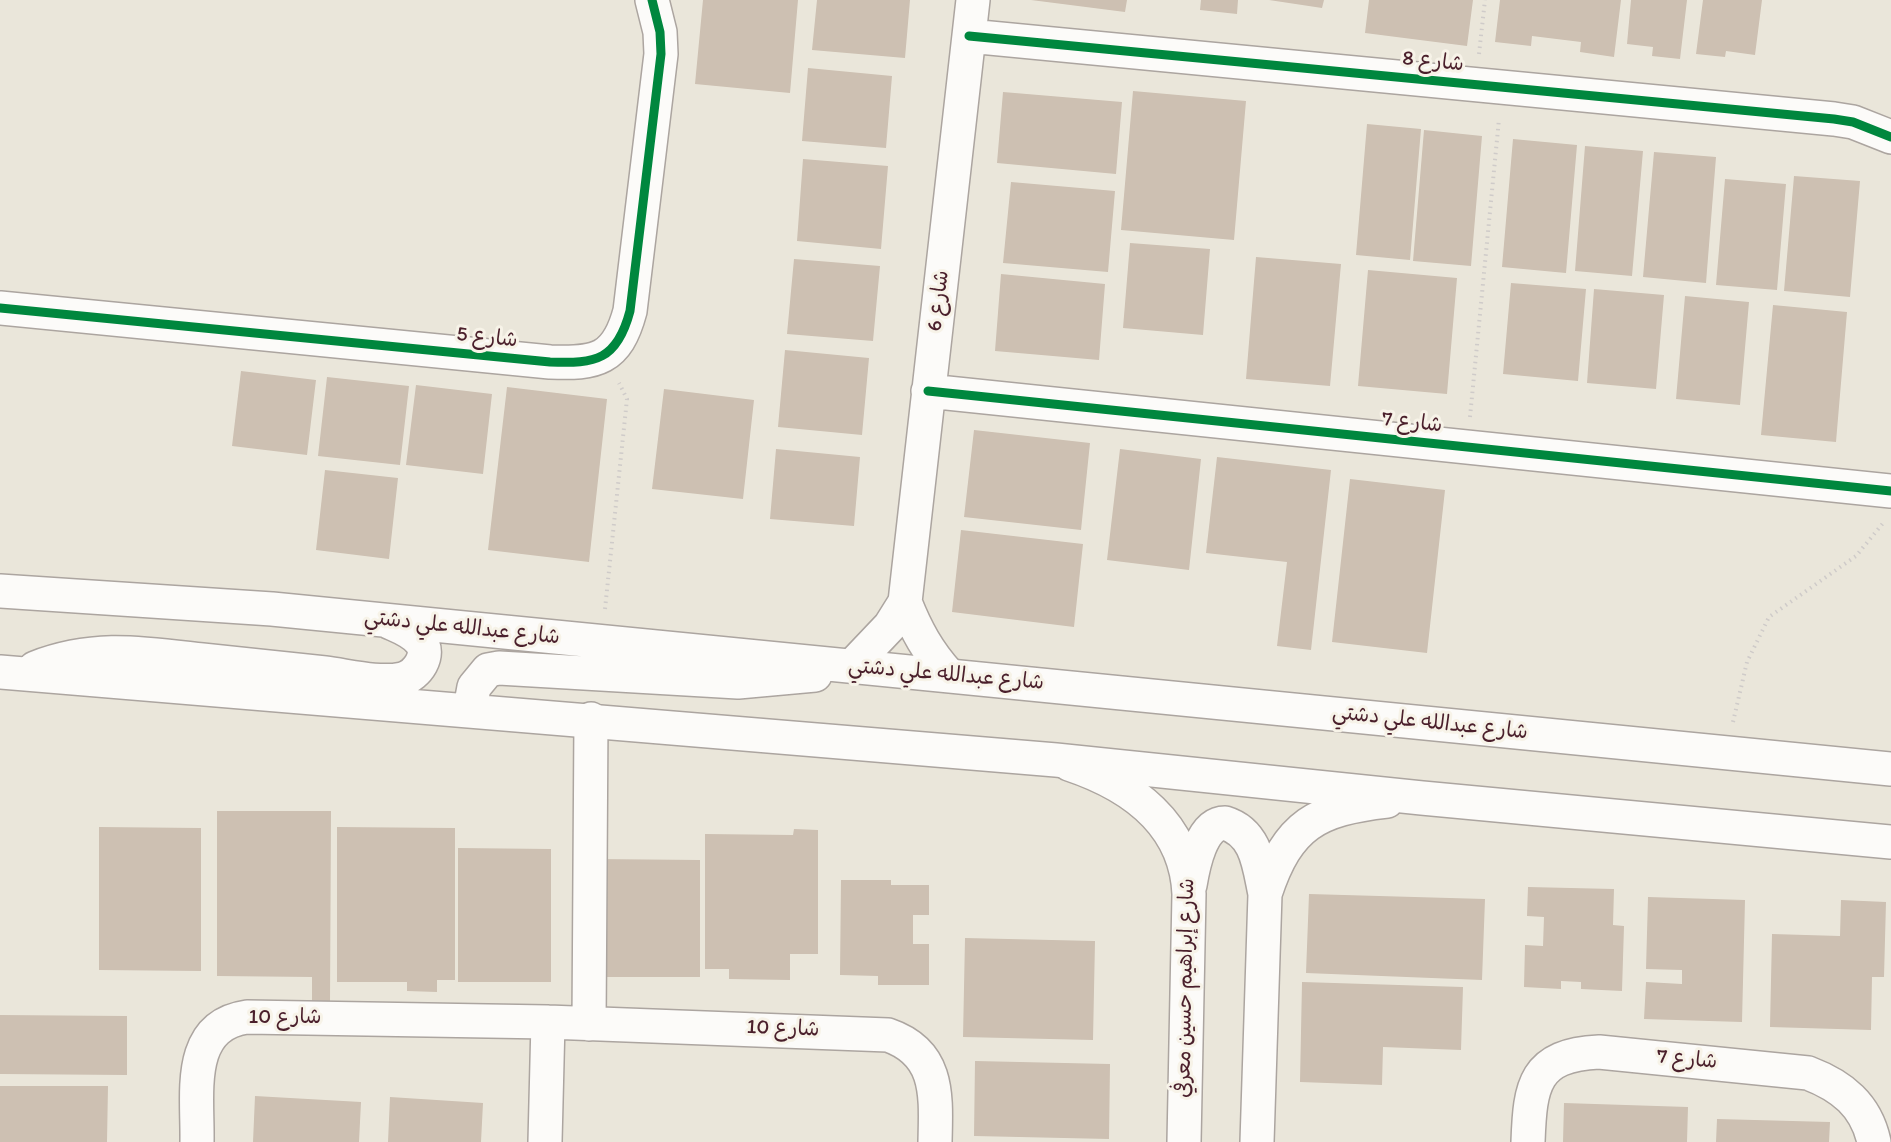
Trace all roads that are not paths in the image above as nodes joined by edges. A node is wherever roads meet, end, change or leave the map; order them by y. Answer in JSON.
{"nodes":[{"id":1,"x":652,"y":0,"type":"edge"},
{"id":2,"x":973,"y":0,"type":"edge"},
{"id":3,"x":969,"y":36,"type":"junction"},
{"id":4,"x":1891,"y":137,"type":"edge"},
{"id":5,"x":0,"y":308,"type":"edge"},
{"id":6,"x":928,"y":392,"type":"junction"},
{"id":7,"x":1890,"y":504,"type":"edge"},
{"id":8,"x":0,"y":591,"type":"edge"},
{"id":9,"x":905,"y":602,"type":"junction"},
{"id":10,"x":389,"y":622,"type":"junction"},
{"id":11,"x":852,"y":666,"type":"junction"},
{"id":12,"x":11,"y":673,"type":"edge"},
{"id":13,"x":948,"y":674,"type":"junction"},
{"id":14,"x":470,"y":709,"type":"junction"},
{"id":15,"x":591,"y":719,"type":"junction"},
{"id":16,"x":1056,"y":760,"type":"junction"},
{"id":17,"x":1891,"y":769,"type":"edge"},
{"id":18,"x":1422,"y":798,"type":"junction"},
{"id":19,"x":1891,"y":842,"type":"edge"},
{"id":20,"x":1189,"y":894,"type":"junction"},
{"id":21,"x":1265,"y":894,"type":"junction"},
{"id":22,"x":548,"y":1022,"type":"junction"},
{"id":23,"x":589,"y":1024,"type":"junction"},
{"id":24,"x":197,"y":1142,"type":"edge"},
{"id":25,"x":545,"y":1142,"type":"edge"},
{"id":26,"x":935,"y":1142,"type":"edge"},
{"id":27,"x":1184,"y":1142,"type":"edge"},
{"id":28,"x":1257,"y":1142,"type":"edge"},
{"id":29,"x":1528,"y":1142,"type":"edge"},
{"id":30,"x":1874,"y":1142,"type":"edge"}],
"edges":[{"from":1,"to":5,"type":"street","name":"شارع 5"},
{"from":2,"to":3,"type":"street","name":"شارع 6"},
{"from":3,"to":4,"type":"street","name":"شارع 8"},
{"from":3,"to":6,"type":"street","name":"شارع 6"},
{"from":6,"to":7,"type":"street","name":"شارع 7"},
{"from":6,"to":9,"type":"street","name":"شارع 6"},
{"from":8,"to":10,"type":"street","name":"شارع عبدالله علي دشتي"},
{"from":9,"to":11,"type":"street","name":"شارع 6"},
{"from":9,"to":13,"type":"street"},
{"from":10,"to":11,"type":"street","name":"شارع عبدالله علي دشتي"},
{"from":10,"to":12,"type":"street"},
{"from":11,"to":13,"type":"street","name":"شارع عبدالله علي دشتي"},
{"from":11,"to":14,"type":"street"},
{"from":12,"to":14,"type":"street"},
{"from":13,"to":17,"type":"street","name":"شارع عبدالله علي دشتي"},
{"from":14,"to":15,"type":"street"},
{"from":15,"to":16,"type":"street"},
{"from":15,"to":23,"type":"street"},
{"from":16,"to":18,"type":"street"},
{"from":16,"to":20,"type":"street","name":"شارع إبراهيم حسين معرفي"},
{"from":18,"to":19,"type":"street"},
{"from":18,"to":21,"type":"street"},
{"from":20,"to":21,"type":"street"},
{"from":20,"to":27,"type":"street","name":"شارع إبراهيم حسين معرفي"},
{"from":21,"to":28,"type":"street"},
{"from":22,"to":23,"type":"street","name":"شارع 10"},
{"from":22,"to":24,"type":"street","name":"شارع 10"},
{"from":22,"to":25,"type":"street"},
{"from":23,"to":26,"type":"street","name":"شارع 10"},
{"from":29,"to":30,"type":"street","name":"شارع 7"}]}
